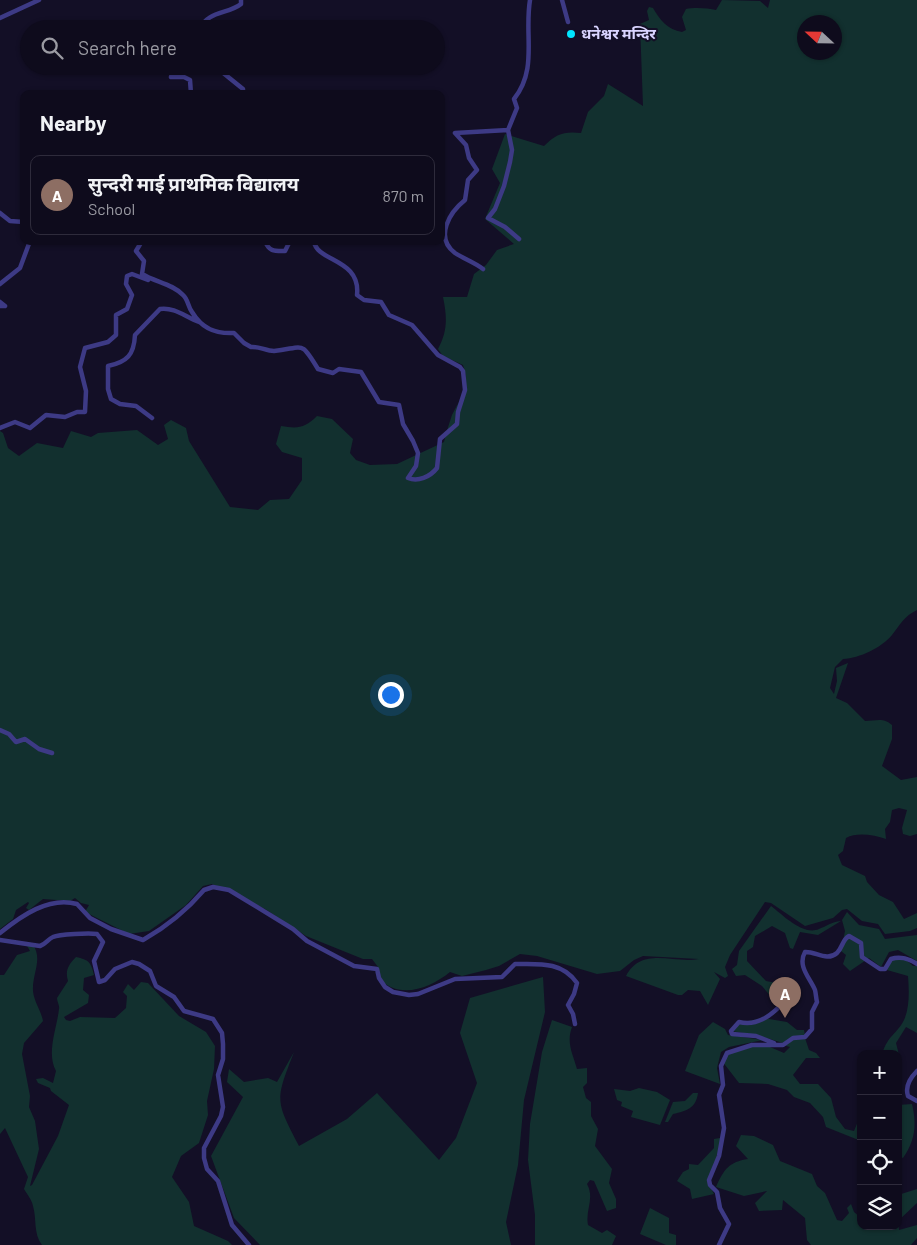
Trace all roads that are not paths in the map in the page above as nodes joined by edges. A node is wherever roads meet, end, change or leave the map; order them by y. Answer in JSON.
{"nodes":[{"id":1,"x":39,"y":0,"type":"edge"},
{"id":2,"x":241,"y":0,"type":"edge"},
{"id":3,"x":530,"y":0,"type":"edge"},
{"id":4,"x":562,"y":0,"type":"edge"},
{"id":5,"x":0,"y":18,"type":"edge"},
{"id":6,"x":208,"y":20,"type":"edge"},
{"id":7,"x":568,"y":22,"type":"dead end"},
{"id":8,"x":171,"y":75,"type":"edge"},
{"id":9,"x":226,"y":75,"type":"edge"},
{"id":10,"x":191,"y":90,"type":"edge"},
{"id":11,"x":243,"y":90,"type":"edge"},
{"id":12,"x":508,"y":130,"type":"junction"},
{"id":13,"x":0,"y":213,"type":"edge"},
{"id":14,"x":20,"y":222,"type":"edge"},
{"id":15,"x":519,"y":239,"type":"dead end"},
{"id":16,"x":29,"y":245,"type":"edge"},
{"id":17,"x":140,"y":245,"type":"edge"},
{"id":18,"x":267,"y":245,"type":"edge"},
{"id":19,"x":288,"y":245,"type":"edge"},
{"id":20,"x":316,"y":245,"type":"edge"},
{"id":21,"x":483,"y":269,"type":"dead end"},
{"id":22,"x":156,"y":282,"type":"junction"},
{"id":23,"x":0,"y":284,"type":"edge"},
{"id":24,"x":200,"y":322,"type":"junction"},
{"id":25,"x":152,"y":418,"type":"dead end"},
{"id":26,"x":0,"y":428,"type":"edge"},
{"id":27,"x":0,"y":730,"type":"edge"},
{"id":28,"x":52,"y":753,"type":"dead end"},
{"id":29,"x":0,"y":933,"type":"edge"},
{"id":30,"x":0,"y":940,"type":"edge"},
{"id":31,"x":917,"y":964,"type":"edge"},
{"id":32,"x":787,"y":999,"type":"dead end"},
{"id":33,"x":575,"y":1024,"type":"dead end"},
{"id":34,"x":774,"y":1043,"type":"junction"},
{"id":35,"x":917,"y":1071,"type":"edge"},
{"id":36,"x":917,"y":1102,"type":"edge"},
{"id":37,"x":249,"y":1245,"type":"edge"},
{"id":38,"x":719,"y":1245,"type":"edge"}],
"edges":[{"from":1,"to":5,"type":"street"},
{"from":2,"to":6,"type":"street"},
{"from":3,"to":12,"type":"street"},
{"from":4,"to":7,"type":"street"},
{"from":8,"to":10,"type":"street"},
{"from":9,"to":11,"type":"street"},
{"from":12,"to":15,"type":"street"},
{"from":12,"to":21,"type":"street"},
{"from":13,"to":14,"type":"street"},
{"from":16,"to":23,"type":"street"},
{"from":17,"to":22,"type":"street"},
{"from":18,"to":19,"type":"street"},
{"from":20,"to":24,"type":"street"},
{"from":22,"to":24,"type":"street"},
{"from":22,"to":26,"type":"street"},
{"from":24,"to":25,"type":"street"},
{"from":27,"to":28,"type":"street"},
{"from":29,"to":33,"type":"street"},
{"from":30,"to":37,"type":"street"},
{"from":31,"to":34,"type":"street"},
{"from":32,"to":34,"type":"street"},
{"from":34,"to":38,"type":"street"},
{"from":35,"to":36,"type":"street"}]}
